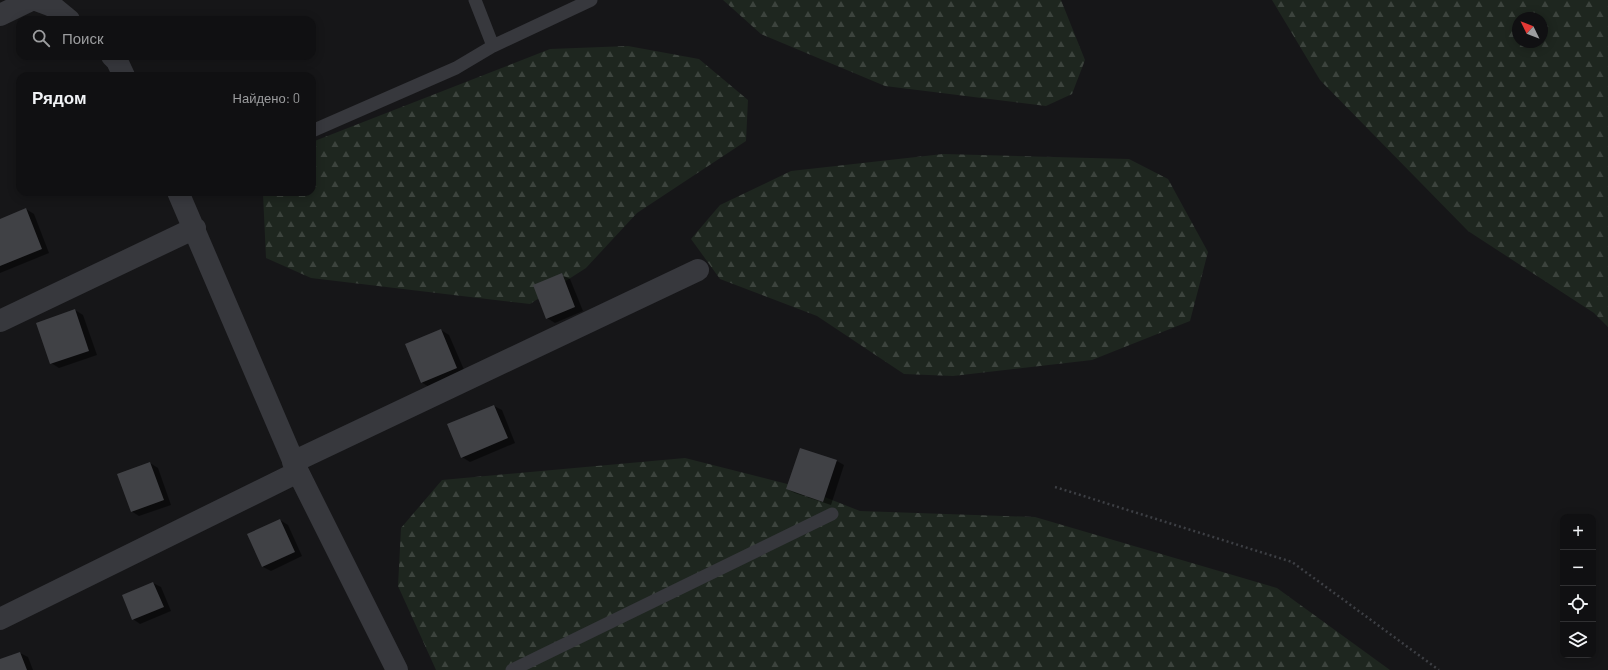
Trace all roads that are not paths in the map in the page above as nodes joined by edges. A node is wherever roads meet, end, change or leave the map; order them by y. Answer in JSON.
{"nodes":[{"id":1,"x":31,"y":0,"type":"edge"},
{"id":2,"x":475,"y":0,"type":"edge"},
{"id":3,"x":591,"y":0,"type":"edge"},
{"id":4,"x":49,"y":2,"type":"edge"},
{"id":5,"x":0,"y":15,"type":"edge"},
{"id":6,"x":65,"y":16,"type":"edge"},
{"id":7,"x":493,"y":46,"type":"junction"},
{"id":8,"x":116,"y":60,"type":"edge"},
{"id":9,"x":122,"y":72,"type":"edge"},
{"id":10,"x":316,"y":129,"type":"edge"},
{"id":11,"x":180,"y":196,"type":"edge"},
{"id":12,"x":195,"y":228,"type":"junction"},
{"id":13,"x":698,"y":270,"type":"dead end"},
{"id":14,"x":0,"y":321,"type":"edge"},
{"id":15,"x":296,"y":467,"type":"junction"},
{"id":16,"x":832,"y":514,"type":"dead end"},
{"id":17,"x":0,"y":619,"type":"edge"},
{"id":18,"x":397,"y":670,"type":"edge"},
{"id":19,"x":512,"y":670,"type":"edge"}],
"edges":[{"from":1,"to":5,"type":"street"},
{"from":2,"to":7,"type":"lane"},
{"from":3,"to":7,"type":"lane"},
{"from":4,"to":6,"type":"street"},
{"from":7,"to":10,"type":"lane"},
{"from":8,"to":9,"type":"street"},
{"from":11,"to":12,"type":"street"},
{"from":12,"to":14,"type":"street"},
{"from":12,"to":15,"type":"street"},
{"from":13,"to":15,"type":"street"},
{"from":15,"to":17,"type":"street"},
{"from":15,"to":18,"type":"street"},
{"from":16,"to":19,"type":"lane"}]}
